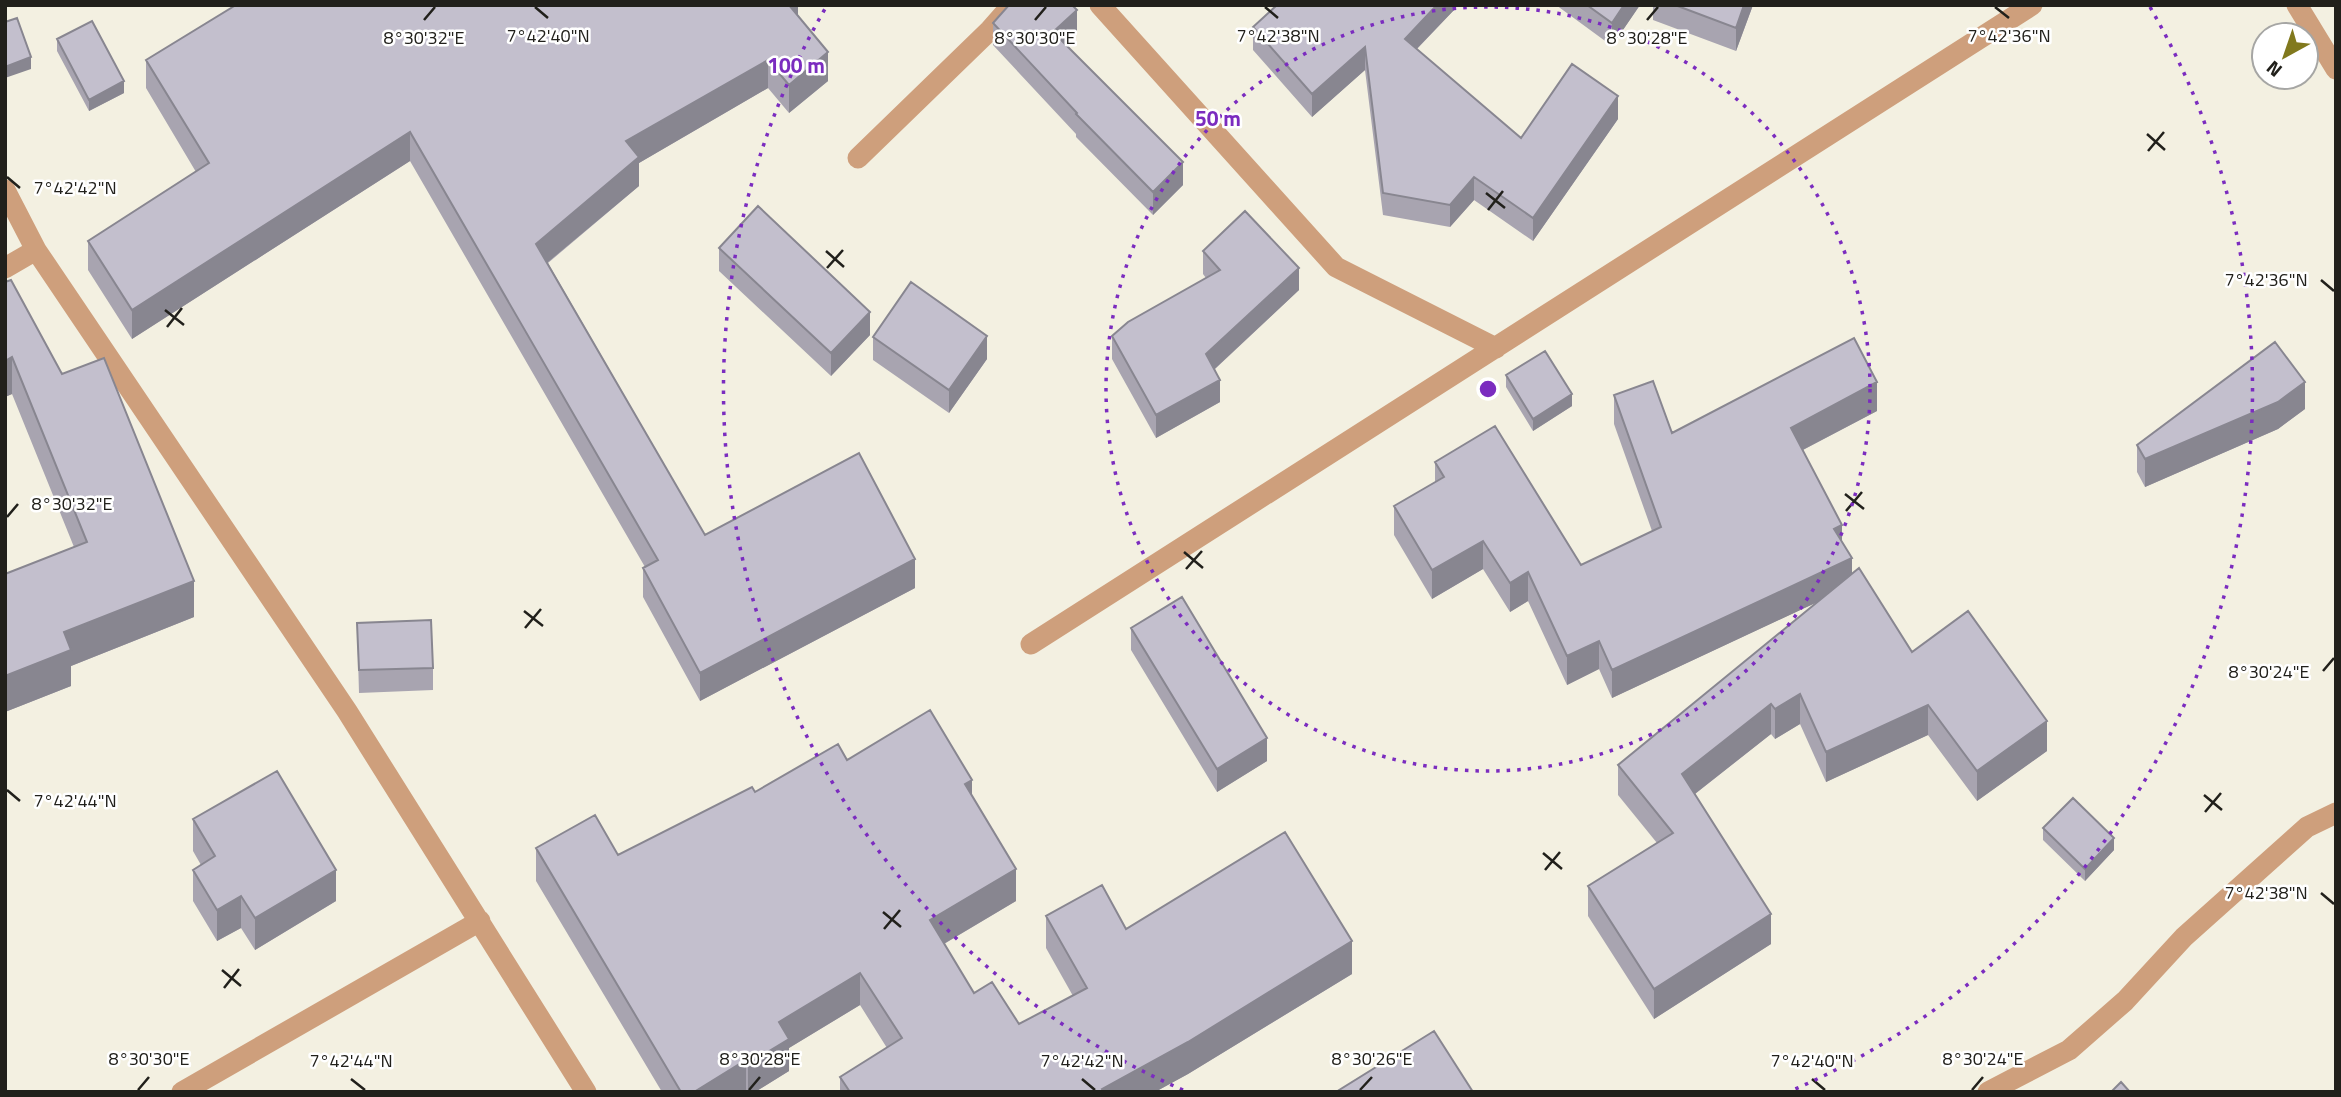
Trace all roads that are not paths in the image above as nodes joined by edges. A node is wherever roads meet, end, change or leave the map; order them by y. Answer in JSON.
{"nodes":[{"id":1,"x":1012,"y":5,"type":"edge"},
{"id":2,"x":1100,"y":5,"type":"edge"},
{"id":3,"x":2032,"y":5,"type":"edge"},
{"id":4,"x":2297,"y":5,"type":"edge"},
{"id":5,"x":2336,"y":69,"type":"edge"},
{"id":6,"x":858,"y":158,"type":"dead end"},
{"id":7,"x":5,"y":190,"type":"edge"},
{"id":8,"x":36,"y":250,"type":"junction"},
{"id":9,"x":5,"y":268,"type":"edge"},
{"id":10,"x":1496,"y":348,"type":"junction"},
{"id":11,"x":1031,"y":644,"type":"dead end"},
{"id":12,"x":2336,"y":813,"type":"edge"},
{"id":13,"x":480,"y":922,"type":"junction"},
{"id":14,"x":182,"y":1092,"type":"edge"},
{"id":15,"x":586,"y":1092,"type":"edge"},
{"id":16,"x":1988,"y":1092,"type":"edge"}],
"edges":[{"from":1,"to":6,"type":"street"},
{"from":2,"to":10,"type":"street"},
{"from":3,"to":10,"type":"street"},
{"from":4,"to":5,"type":"street"},
{"from":7,"to":8,"type":"street"},
{"from":8,"to":9,"type":"street"},
{"from":8,"to":13,"type":"street"},
{"from":10,"to":11,"type":"street"},
{"from":12,"to":16,"type":"street"},
{"from":13,"to":14,"type":"street"},
{"from":13,"to":15,"type":"street"}]}
